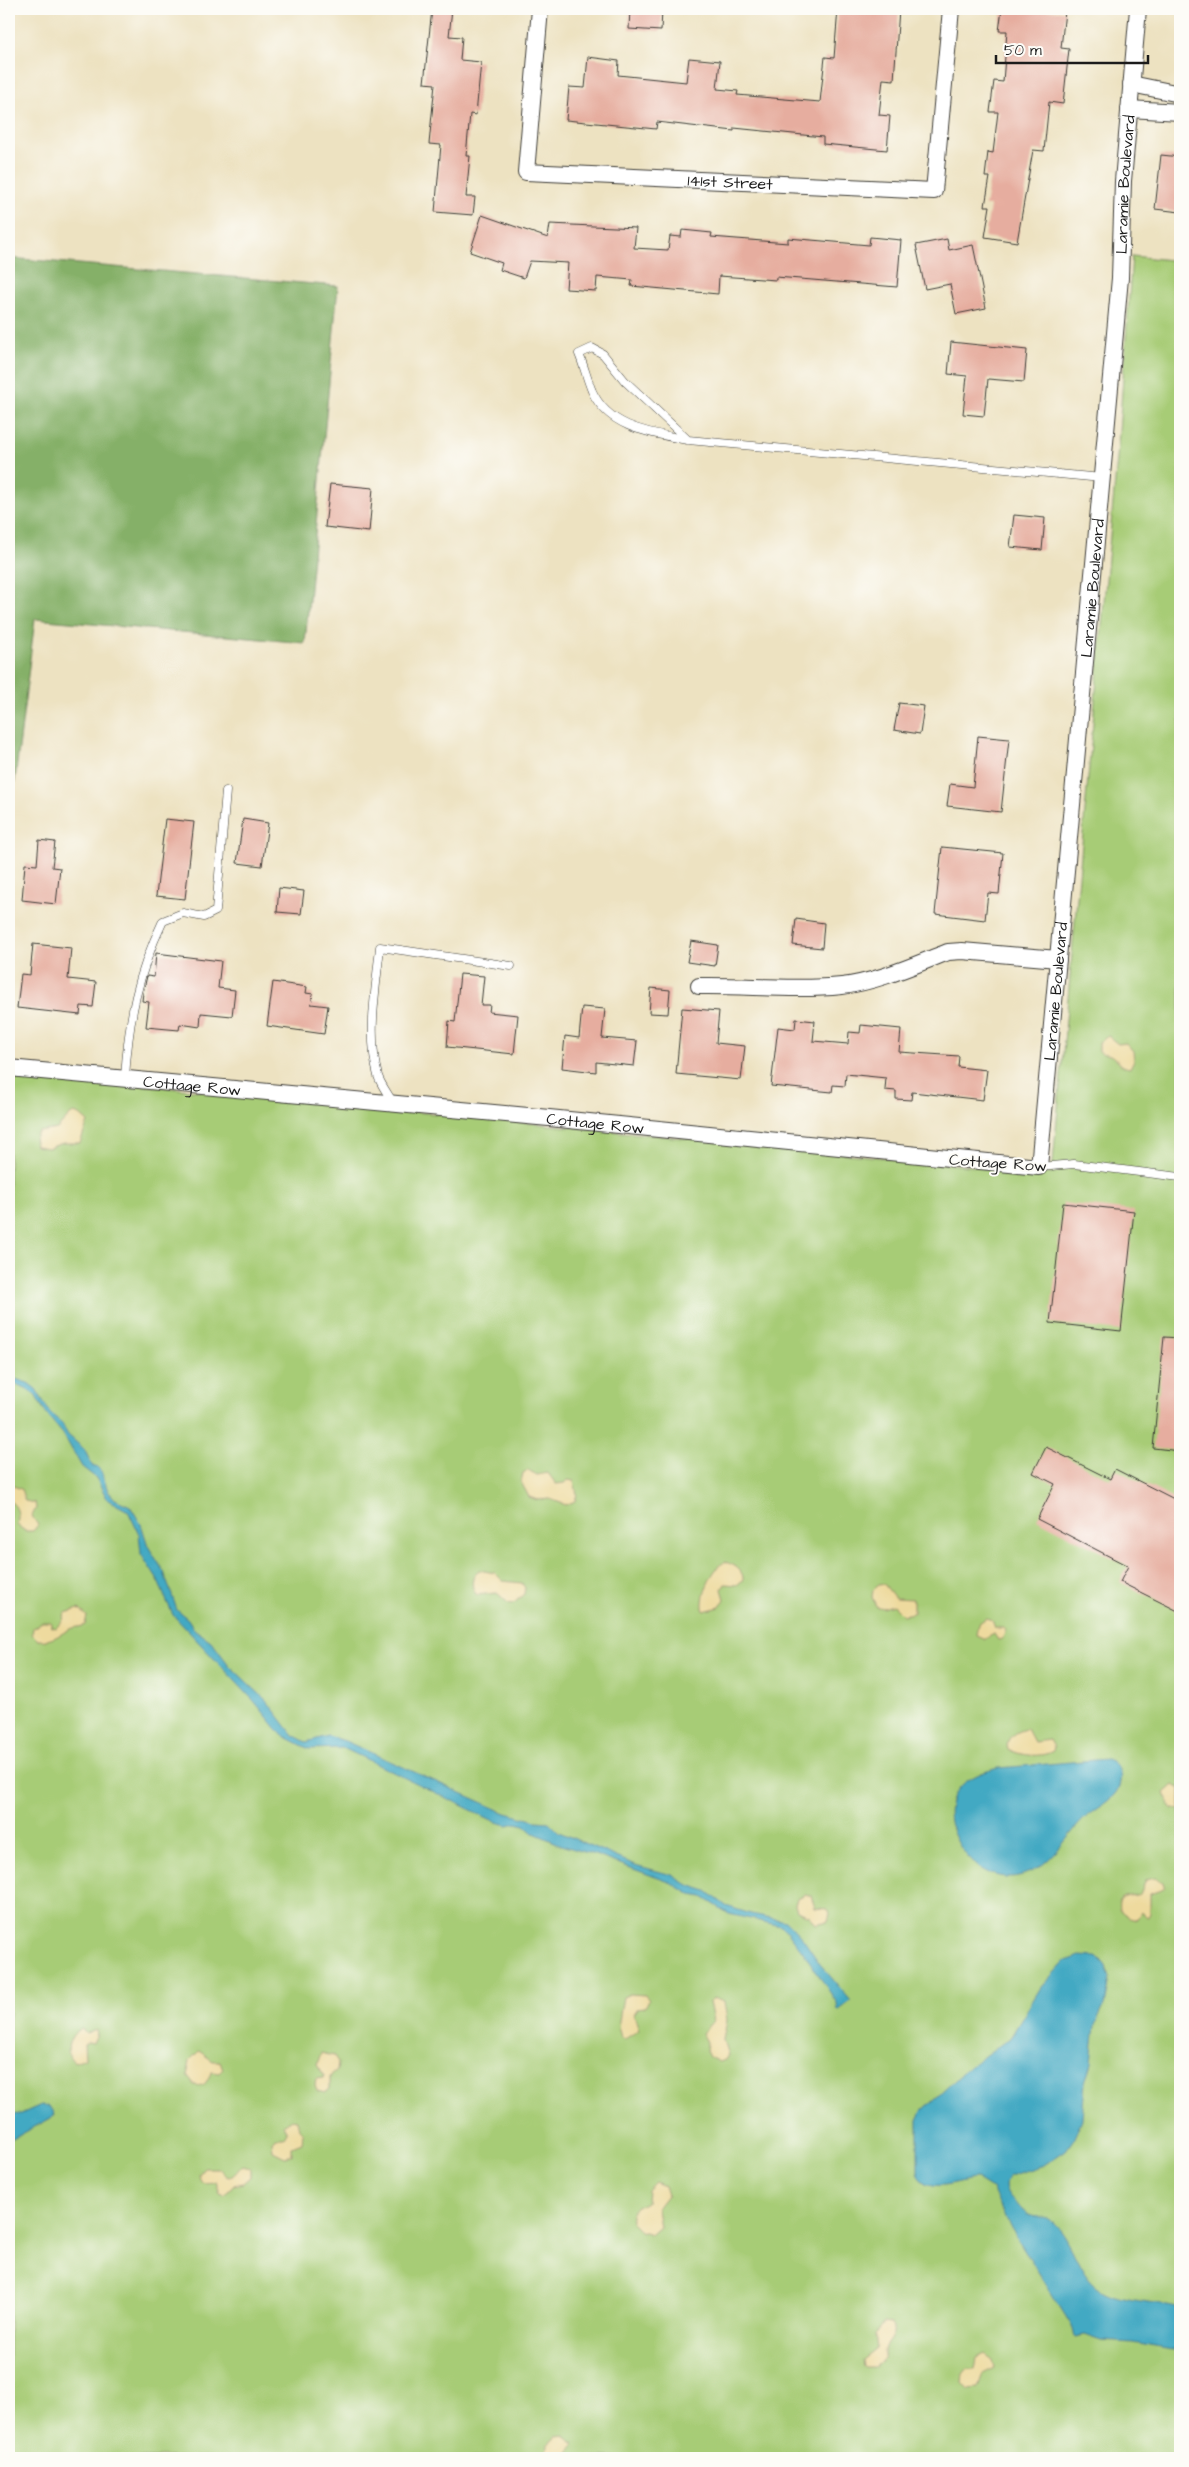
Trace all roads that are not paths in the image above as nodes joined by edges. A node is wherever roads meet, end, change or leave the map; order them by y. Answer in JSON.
{"nodes":[{"id":1,"x":540,"y":9,"type":"edge"},
{"id":2,"x":951,"y":9,"type":"edge"},
{"id":3,"x":1138,"y":9,"type":"edge"},
{"id":4,"x":1131,"y":84,"type":"junction"},
{"id":5,"x":1180,"y":94,"type":"edge"},
{"id":6,"x":1129,"y":109,"type":"junction"},
{"id":7,"x":1180,"y":112,"type":"edge"},
{"id":8,"x":688,"y":440,"type":"junction"},
{"id":9,"x":1102,"y":478,"type":"junction"},
{"id":10,"x":226,"y":791,"type":"dead end"},
{"id":11,"x":1058,"y":959,"type":"junction"},
{"id":12,"x":511,"y":966,"type":"dead end"},
{"id":13,"x":699,"y":986,"type":"dead end"},
{"id":14,"x":9,"y":1068,"type":"edge"},
{"id":15,"x":125,"y":1078,"type":"junction"},
{"id":16,"x":393,"y":1103,"type":"junction"},
{"id":17,"x":1039,"y":1168,"type":"junction"},
{"id":18,"x":1180,"y":1176,"type":"edge"}],
"edges":[{"from":1,"to":2,"type":"street","name":"141st Street"},
{"from":3,"to":4,"type":"street","name":"Laramie Boulevard"},
{"from":4,"to":5,"type":"street"},
{"from":4,"to":6,"type":"street","name":"Laramie Boulevard"},
{"from":6,"to":7,"type":"street"},
{"from":6,"to":9,"type":"street","name":"Laramie Boulevard"},
{"from":8,"to":8,"type":"lane"},
{"from":8,"to":9,"type":"lane"},
{"from":9,"to":11,"type":"street","name":"Laramie Boulevard"},
{"from":10,"to":15,"type":"lane"},
{"from":11,"to":13,"type":"street"},
{"from":11,"to":17,"type":"street","name":"Laramie Boulevard"},
{"from":12,"to":16,"type":"lane"},
{"from":14,"to":15,"type":"street","name":"Cottage Row"},
{"from":15,"to":16,"type":"street","name":"Cottage Row"},
{"from":16,"to":17,"type":"street","name":"Cottage Row"},
{"from":17,"to":18,"type":"lane","name":"Cottage Row"}]}
